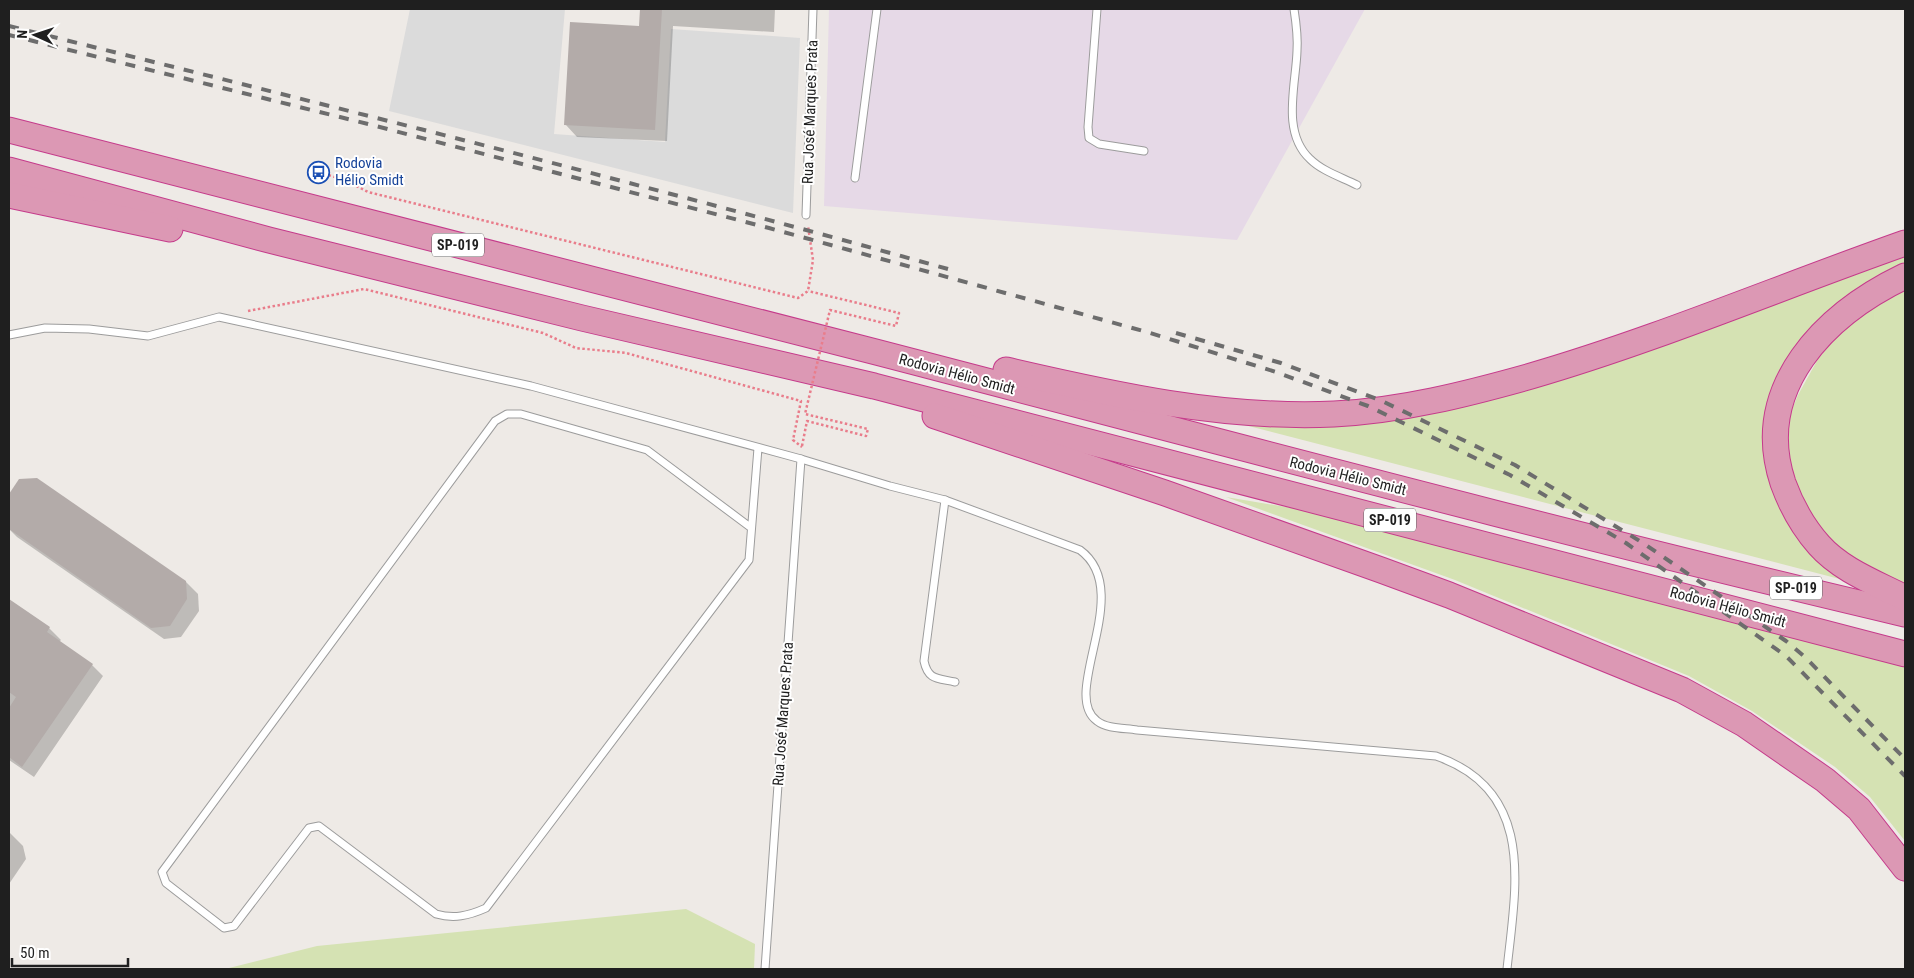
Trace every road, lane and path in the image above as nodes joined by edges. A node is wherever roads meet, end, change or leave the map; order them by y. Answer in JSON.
{"nodes":[{"id":1,"x":813,"y":9,"type":"edge"},
{"id":2,"x":877,"y":9,"type":"edge"},
{"id":3,"x":1098,"y":9,"type":"edge"},
{"id":4,"x":1294,"y":9,"type":"edge"},
{"id":5,"x":9,"y":126,"type":"edge"},
{"id":6,"x":9,"y":130,"type":"edge"},
{"id":7,"x":39,"y":138,"type":"junction"},
{"id":8,"x":1144,"y":151,"type":"dead end"},
{"id":9,"x":9,"y":170,"type":"edge"},
{"id":10,"x":319,"y":172,"type":"dead end"},
{"id":11,"x":856,"y":178,"type":"dead end"},
{"id":12,"x":1357,"y":185,"type":"dead end"},
{"id":13,"x":9,"y":195,"type":"edge"},
{"id":14,"x":806,"y":215,"type":"joint"},
{"id":15,"x":269,"y":240,"type":"junction"},
{"id":16,"x":1905,"y":243,"type":"edge"},
{"id":17,"x":1905,"y":276,"type":"edge"},
{"id":18,"x":808,"y":291,"type":"junction"},
{"id":19,"x":248,"y":312,"type":"dead end"},
{"id":20,"x":9,"y":336,"type":"edge"},
{"id":21,"x":877,"y":353,"type":"junction"},
{"id":22,"x":874,"y":386,"type":"junction"},
{"id":23,"x":758,"y":448,"type":"junction"},
{"id":24,"x":801,"y":459,"type":"junction"},
{"id":25,"x":944,"y":500,"type":"junction"},
{"id":26,"x":750,"y":527,"type":"junction"},
{"id":27,"x":1905,"y":598,"type":"edge"},
{"id":28,"x":1905,"y":614,"type":"edge"},
{"id":29,"x":1905,"y":654,"type":"edge"},
{"id":30,"x":954,"y":682,"type":"dead end"},
{"id":31,"x":1905,"y":868,"type":"edge"},
{"id":32,"x":765,"y":969,"type":"edge"},
{"id":33,"x":1507,"y":969,"type":"edge"}],
"edges":[{"from":1,"to":14,"type":"lane","name":"Rua José Marques Prata"},
{"from":2,"to":11,"type":"lane"},
{"from":3,"to":8,"type":"lane"},
{"from":4,"to":12,"type":"lane"},
{"from":5,"to":7,"type":"highway"},
{"from":6,"to":7,"type":"highway","name":"Rodovia Hélio Smidt","number":"SP-019"},
{"from":7,"to":21,"type":"highway","name":"Rodovia Hélio Smidt","number":"SP-019"},
{"from":9,"to":15,"type":"highway","name":"Rodovia Hélio Smidt","number":"SP-019"},
{"from":10,"to":18,"type":"path"},
{"from":13,"to":15,"type":"highway"},
{"from":14,"to":18,"type":"path"},
{"from":15,"to":22,"type":"highway","name":"Rodovia Hélio Smidt","number":"SP-019"},
{"from":16,"to":21,"type":"highway"},
{"from":17,"to":27,"type":"highway"},
{"from":18,"to":19,"type":"path","bridge":true},
{"from":20,"to":23,"type":"lane"},
{"from":21,"to":28,"type":"highway","name":"Rodovia Hélio Smidt","number":"SP-019"},
{"from":22,"to":29,"type":"highway","name":"Rodovia Hélio Smidt","number":"SP-019"},
{"from":22,"to":31,"type":"highway"},
{"from":23,"to":24,"type":"lane"},
{"from":23,"to":26,"type":"lane"},
{"from":24,"to":25,"type":"lane"},
{"from":24,"to":32,"type":"lane","name":"Rua José Marques Prata"},
{"from":25,"to":30,"type":"lane"},
{"from":25,"to":33,"type":"lane"},
{"from":26,"to":26,"type":"lane"}]}
